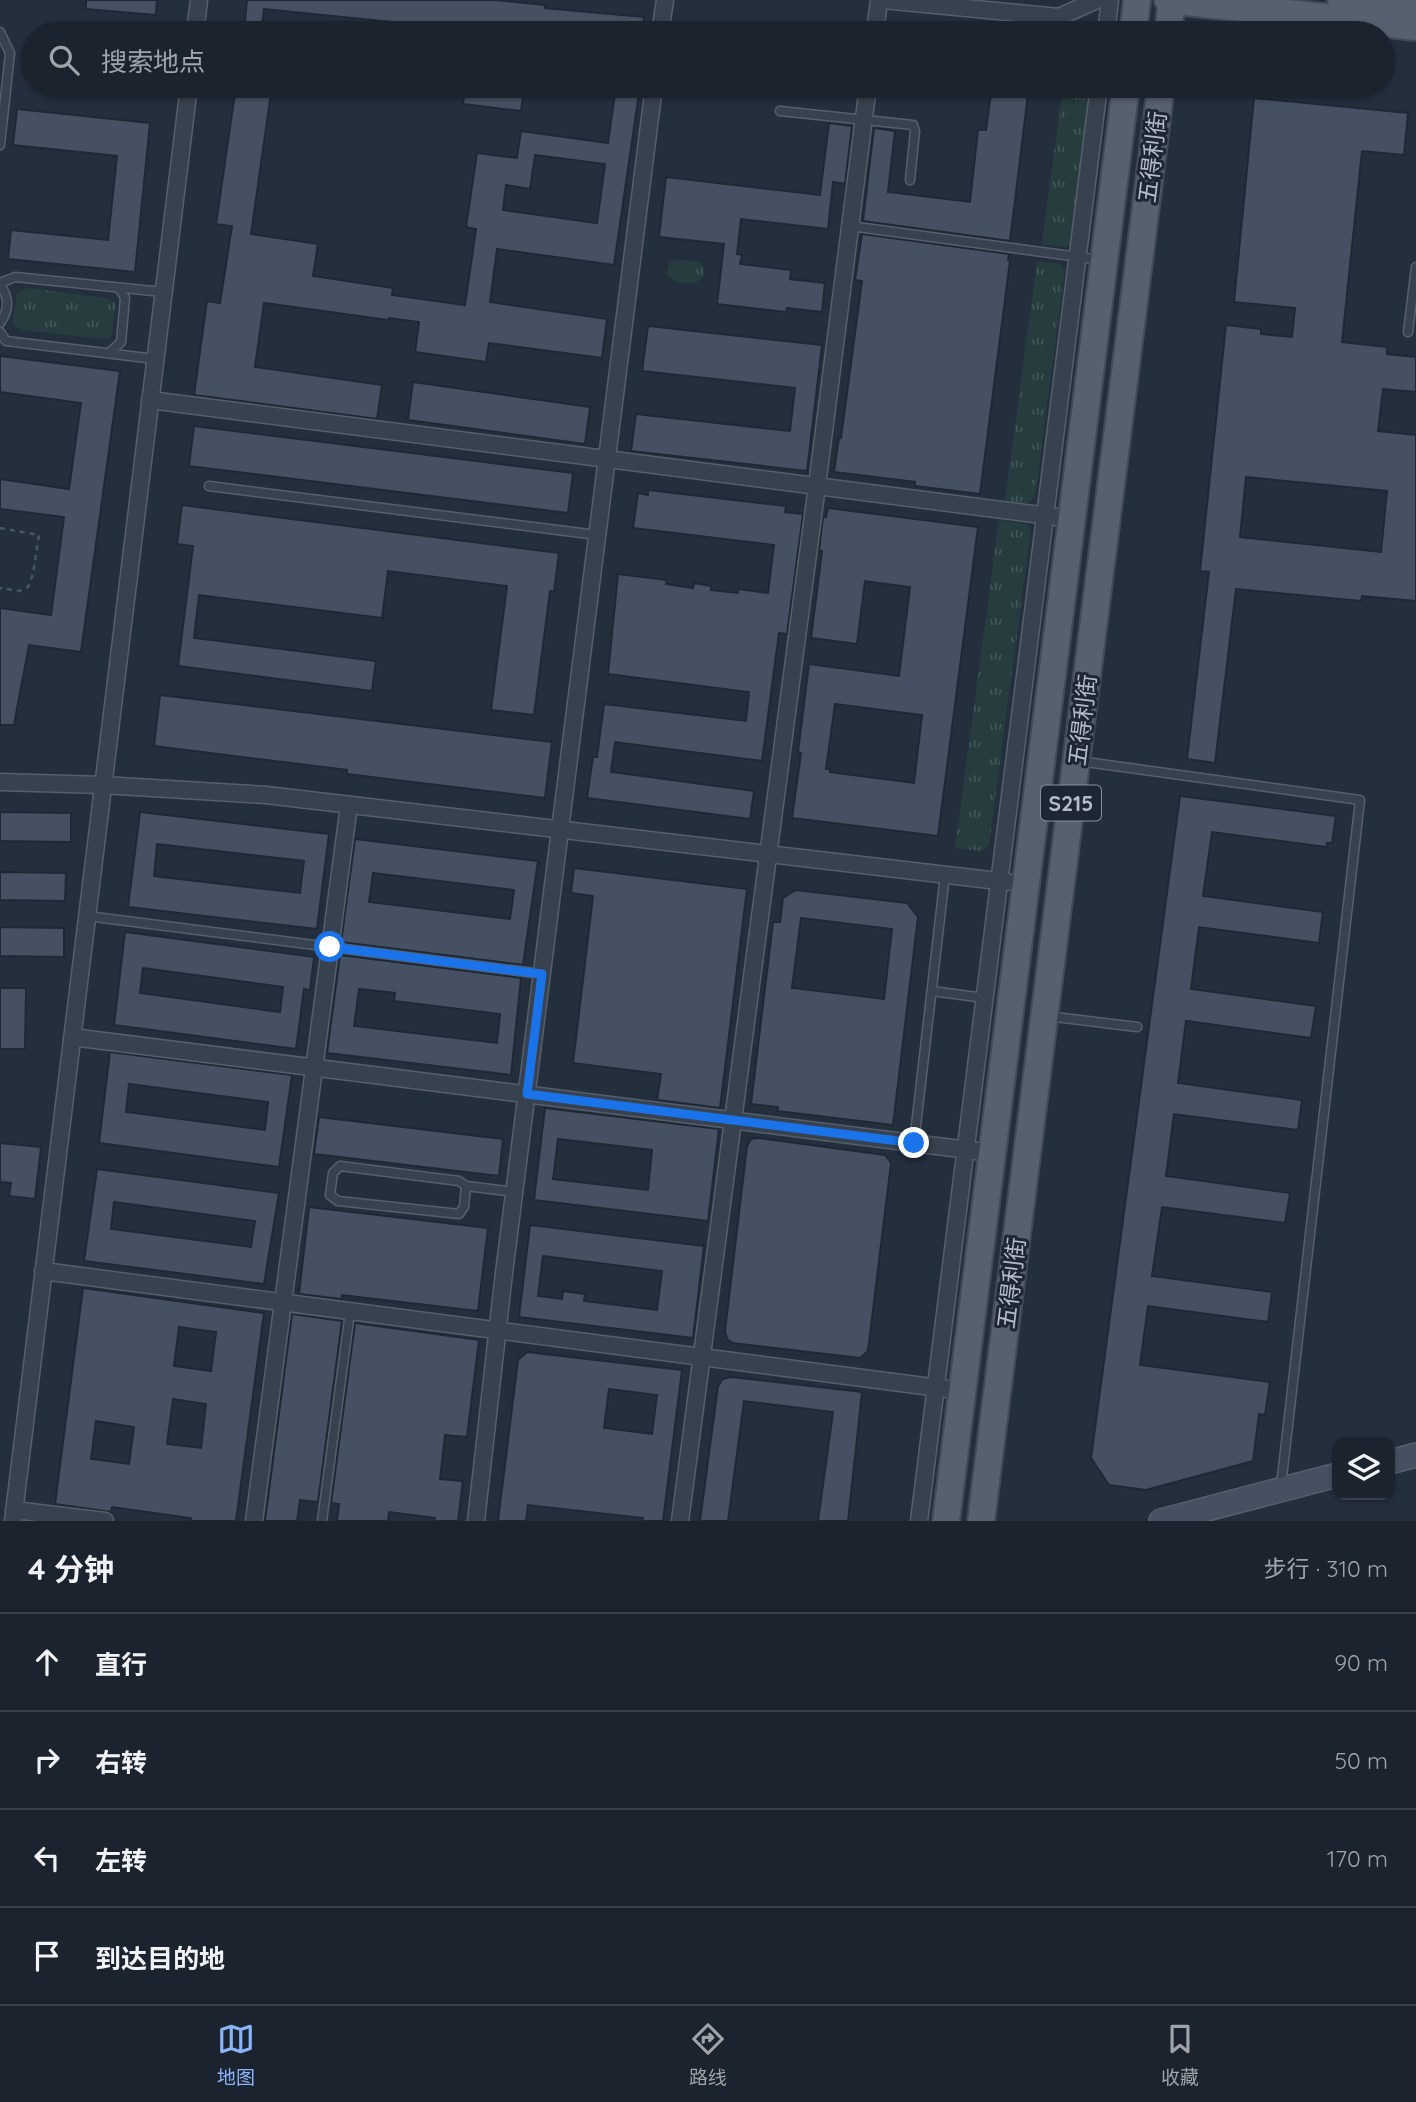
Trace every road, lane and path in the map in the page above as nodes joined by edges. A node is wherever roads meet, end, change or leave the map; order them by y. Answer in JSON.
{"nodes":[{"id":1,"x":199,"y":0,"type":"edge"},
{"id":2,"x":665,"y":0,"type":"edge"},
{"id":3,"x":881,"y":0,"type":"edge"},
{"id":4,"x":1097,"y":0,"type":"edge"},
{"id":5,"x":1110,"y":0,"type":"edge"},
{"id":6,"x":1137,"y":0,"type":"edge"},
{"id":7,"x":1171,"y":0,"type":"edge"},
{"id":8,"x":1341,"y":0,"type":"edge"},
{"id":9,"x":1416,"y":8,"type":"edge"},
{"id":10,"x":196,"y":21,"type":"edge"},
{"id":11,"x":662,"y":21,"type":"edge"},
{"id":12,"x":877,"y":21,"type":"edge"},
{"id":13,"x":1107,"y":21,"type":"edge"},
{"id":14,"x":1134,"y":21,"type":"edge"},
{"id":15,"x":1169,"y":21,"type":"edge"},
{"id":16,"x":1362,"y":21,"type":"edge"},
{"id":17,"x":1395,"y":25,"type":"edge"},
{"id":18,"x":1416,"y":27,"type":"edge"},
{"id":19,"x":0,"y":32,"type":"edge"},
{"id":20,"x":4,"y":82,"type":"edge"},
{"id":21,"x":187,"y":98,"type":"edge"},
{"id":22,"x":652,"y":98,"type":"edge"},
{"id":23,"x":867,"y":98,"type":"edge"},
{"id":24,"x":1098,"y":98,"type":"edge"},
{"id":25,"x":1124,"y":98,"type":"edge"},
{"id":26,"x":1159,"y":98,"type":"edge"},
{"id":27,"x":780,"y":111,"type":"dead end"},
{"id":28,"x":864,"y":120,"type":"junction"},
{"id":29,"x":0,"y":145,"type":"edge"},
{"id":30,"x":911,"y":180,"type":"dead end"},
{"id":31,"x":850,"y":226,"type":"junction"},
{"id":32,"x":1078,"y":257,"type":"junction"},
{"id":33,"x":1104,"y":260,"type":"junction"},
{"id":34,"x":1416,"y":267,"type":"edge"},
{"id":35,"x":0,"y":284,"type":"edge"},
{"id":36,"x":119,"y":288,"type":"junction"},
{"id":37,"x":163,"y":292,"type":"junction"},
{"id":38,"x":0,"y":323,"type":"edge"},
{"id":39,"x":0,"y":332,"type":"edge"},
{"id":40,"x":1408,"y":332,"type":"dead end"},
{"id":41,"x":109,"y":353,"type":"junction"},
{"id":42,"x":156,"y":359,"type":"junction"},
{"id":43,"x":150,"y":400,"type":"junction"},
{"id":44,"x":607,"y":459,"type":"junction"},
{"id":45,"x":209,"y":486,"type":"dead end"},
{"id":46,"x":817,"y":486,"type":"junction"},
{"id":47,"x":1045,"y":515,"type":"junction"},
{"id":48,"x":1072,"y":519,"type":"junction"},
{"id":49,"x":0,"y":528,"type":"edge"},
{"id":50,"x":597,"y":535,"type":"junction"},
{"id":51,"x":0,"y":588,"type":"edge"},
{"id":52,"x":1076,"y":761,"type":"junction"},
{"id":53,"x":0,"y":782,"type":"edge"},
{"id":54,"x":103,"y":785,"type":"junction"},
{"id":55,"x":349,"y":805,"type":"junction"},
{"id":56,"x":560,"y":830,"type":"junction"},
{"id":57,"x":768,"y":854,"type":"junction"},
{"id":58,"x":945,"y":875,"type":"junction"},
{"id":59,"x":999,"y":881,"type":"junction"},
{"id":60,"x":1026,"y":885,"type":"junction"},
{"id":61,"x":87,"y":916,"type":"junction"},
{"id":62,"x":330,"y":947,"type":"junction"},
{"id":63,"x":542,"y":974,"type":"junction"},
{"id":64,"x":932,"y":991,"type":"junction"},
{"id":65,"x":985,"y":998,"type":"junction"},
{"id":66,"x":1044,"y":1016,"type":"junction"},
{"id":67,"x":1137,"y":1027,"type":"dead end"},
{"id":68,"x":72,"y":1037,"type":"junction"},
{"id":69,"x":314,"y":1067,"type":"junction"},
{"id":70,"x":527,"y":1094,"type":"junction"},
{"id":71,"x":733,"y":1120,"type":"junction"},
{"id":72,"x":914,"y":1143,"type":"junction"},
{"id":73,"x":965,"y":1150,"type":"junction"},
{"id":74,"x":992,"y":1153,"type":"junction"},
{"id":75,"x":466,"y":1185,"type":"junction"},
{"id":76,"x":515,"y":1192,"type":"junction"},
{"id":77,"x":43,"y":1271,"type":"junction"},
{"id":78,"x":283,"y":1303,"type":"junction"},
{"id":79,"x":350,"y":1312,"type":"junction"},
{"id":80,"x":498,"y":1331,"type":"junction"},
{"id":81,"x":702,"y":1357,"type":"junction"},
{"id":82,"x":936,"y":1388,"type":"junction"},
{"id":83,"x":962,"y":1391,"type":"junction"},
{"id":84,"x":1416,"y":1455,"type":"edge"},
{"id":85,"x":1395,"y":1461,"type":"edge"},
{"id":86,"x":1332,"y":1476,"type":"edge"},
{"id":87,"x":1281,"y":1490,"type":"junction"},
{"id":88,"x":13,"y":1515,"type":"edge"},
{"id":89,"x":105,"y":1521,"type":"edge"},
{"id":90,"x":254,"y":1521,"type":"edge"},
{"id":91,"x":321,"y":1521,"type":"edge"},
{"id":92,"x":476,"y":1521,"type":"edge"},
{"id":93,"x":680,"y":1521,"type":"edge"},
{"id":94,"x":919,"y":1521,"type":"edge"},
{"id":95,"x":946,"y":1521,"type":"edge"},
{"id":96,"x":981,"y":1521,"type":"edge"},
{"id":97,"x":1161,"y":1521,"type":"edge"}],
"edges":[{"from":1,"to":10,"type":"street"},
{"from":2,"to":11,"type":"street"},
{"from":3,"to":4,"type":"street"},
{"from":3,"to":12,"type":"street"},
{"from":5,"to":13,"type":"street"},
{"from":6,"to":14,"type":"main road"},
{"from":7,"to":15,"type":"main road"},
{"from":7,"to":16,"type":"main road"},
{"from":8,"to":9,"type":"main road"},
{"from":17,"to":18,"type":"main road"},
{"from":19,"to":20,"type":"lane"},
{"from":20,"to":29,"type":"lane"},
{"from":21,"to":37,"type":"street"},
{"from":22,"to":44,"type":"street"},
{"from":23,"to":28,"type":"street"},
{"from":24,"to":32,"type":"street"},
{"from":25,"to":33,"type":"main road","name":"五得利街","number":"S215"},
{"from":26,"to":52,"type":"main road","name":"五得利街","number":"S215"},
{"from":27,"to":28,"type":"lane"},
{"from":28,"to":30,"type":"lane"},
{"from":28,"to":31,"type":"street"},
{"from":31,"to":32,"type":"lane"},
{"from":31,"to":46,"type":"street"},
{"from":32,"to":33,"type":"lane"},
{"from":32,"to":47,"type":"street"},
{"from":33,"to":48,"type":"main road","name":"五得利街","number":"S215"},
{"from":34,"to":40,"type":"lane"},
{"from":35,"to":36,"type":"lane"},
{"from":35,"to":38,"type":"lane"},
{"from":36,"to":37,"type":"lane"},
{"from":36,"to":41,"type":"lane"},
{"from":37,"to":42,"type":"street"},
{"from":39,"to":41,"type":"lane"},
{"from":41,"to":42,"type":"lane"},
{"from":42,"to":43,"type":"street"},
{"from":43,"to":44,"type":"street"},
{"from":43,"to":54,"type":"street"},
{"from":44,"to":46,"type":"street"},
{"from":44,"to":50,"type":"street"},
{"from":45,"to":50,"type":"lane"},
{"from":46,"to":47,"type":"street"},
{"from":46,"to":57,"type":"street"},
{"from":47,"to":48,"type":"street"},
{"from":47,"to":59,"type":"street"},
{"from":48,"to":60,"type":"main road","name":"五得利街","number":"S215"},
{"from":49,"to":51,"type":"path"},
{"from":50,"to":56,"type":"street"},
{"from":52,"to":66,"type":"main road","name":"五得利街","number":"S215"},
{"from":52,"to":87,"type":"lane"},
{"from":53,"to":54,"type":"street"},
{"from":54,"to":55,"type":"street"},
{"from":54,"to":61,"type":"street"},
{"from":55,"to":56,"type":"street"},
{"from":55,"to":62,"type":"street"},
{"from":56,"to":57,"type":"street"},
{"from":56,"to":63,"type":"street"},
{"from":57,"to":58,"type":"street"},
{"from":57,"to":71,"type":"street"},
{"from":58,"to":59,"type":"street"},
{"from":58,"to":64,"type":"lane"},
{"from":59,"to":60,"type":"street"},
{"from":59,"to":65,"type":"street"},
{"from":60,"to":74,"type":"main road","name":"五得利街","number":"S215"},
{"from":61,"to":62,"type":"lane"},
{"from":61,"to":68,"type":"street"},
{"from":62,"to":63,"type":"lane"},
{"from":62,"to":69,"type":"street"},
{"from":63,"to":70,"type":"street"},
{"from":64,"to":65,"type":"lane"},
{"from":64,"to":72,"type":"lane"},
{"from":65,"to":73,"type":"street"},
{"from":66,"to":67,"type":"lane"},
{"from":66,"to":96,"type":"main road","name":"五得利街","number":"S215"},
{"from":68,"to":69,"type":"street"},
{"from":68,"to":77,"type":"street"},
{"from":69,"to":70,"type":"street"},
{"from":69,"to":78,"type":"street"},
{"from":70,"to":71,"type":"street"},
{"from":70,"to":76,"type":"street"},
{"from":71,"to":72,"type":"street"},
{"from":71,"to":81,"type":"street"},
{"from":72,"to":73,"type":"street"},
{"from":73,"to":74,"type":"street"},
{"from":73,"to":82,"type":"street"},
{"from":74,"to":83,"type":"main road","name":"五得利街","number":"S215"},
{"from":75,"to":75,"type":"lane"},
{"from":75,"to":76,"type":"lane"},
{"from":76,"to":80,"type":"street"},
{"from":77,"to":78,"type":"street"},
{"from":77,"to":88,"type":"street"},
{"from":78,"to":79,"type":"street"},
{"from":78,"to":90,"type":"street"},
{"from":79,"to":80,"type":"street"},
{"from":79,"to":91,"type":"lane"},
{"from":80,"to":81,"type":"street"},
{"from":80,"to":92,"type":"street"},
{"from":81,"to":82,"type":"street"},
{"from":81,"to":93,"type":"street"},
{"from":82,"to":83,"type":"street"},
{"from":82,"to":94,"type":"street"},
{"from":83,"to":95,"type":"main road","name":"五得利街","number":"S215"},
{"from":84,"to":85,"type":"street"},
{"from":86,"to":87,"type":"street"},
{"from":87,"to":97,"type":"street"},
{"from":88,"to":89,"type":"street"}]}
